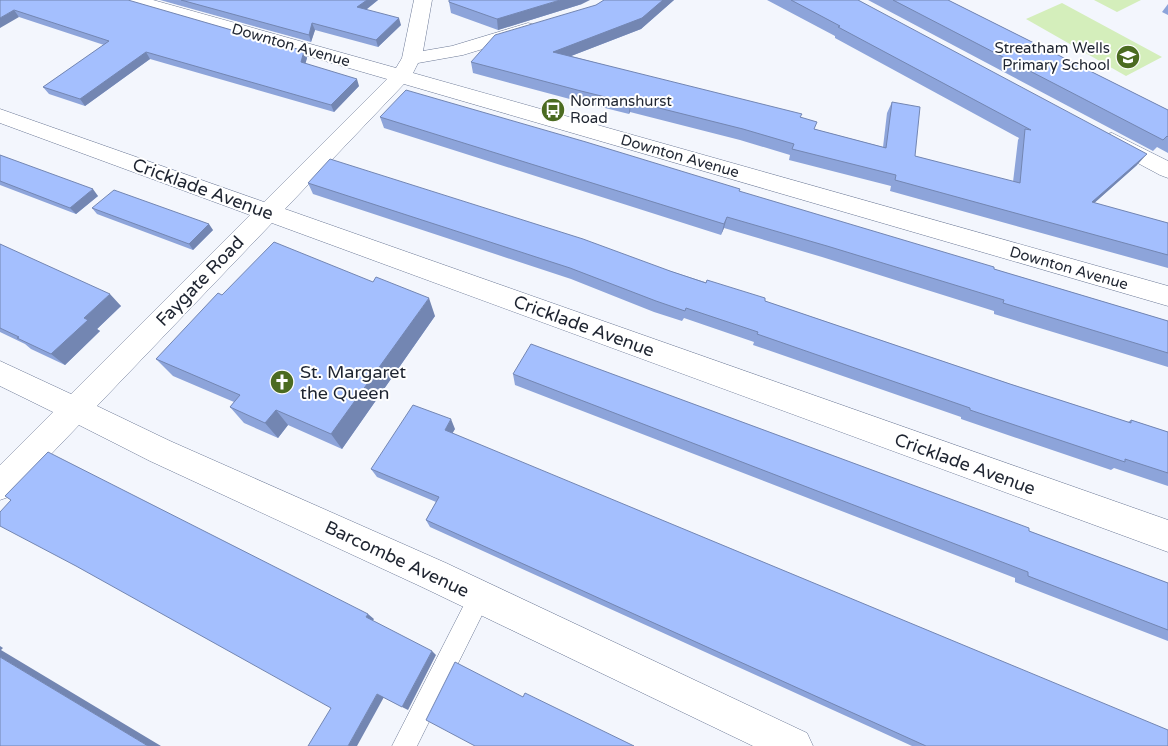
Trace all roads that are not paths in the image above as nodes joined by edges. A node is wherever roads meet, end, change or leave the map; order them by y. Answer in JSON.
{"nodes":[{"id":1,"x":134,"y":0,"type":"edge"},
{"id":2,"x":423,"y":0,"type":"edge"},
{"id":3,"x":543,"y":24,"type":"edge"},
{"id":4,"x":406,"y":67,"type":"junction"},
{"id":5,"x":0,"y":116,"type":"edge"},
{"id":6,"x":1099,"y":132,"type":"edge"},
{"id":7,"x":1168,"y":170,"type":"edge"},
{"id":8,"x":268,"y":213,"type":"junction"},
{"id":9,"x":1168,"y":296,"type":"edge"},
{"id":10,"x":0,"y":373,"type":"edge"},
{"id":11,"x":74,"y":410,"type":"junction"},
{"id":12,"x":0,"y":486,"type":"edge"},
{"id":13,"x":1168,"y":536,"type":"edge"},
{"id":14,"x":480,"y":597,"type":"junction"},
{"id":15,"x":404,"y":746,"type":"edge"},
{"id":16,"x":794,"y":746,"type":"edge"}],
"edges":[{"from":1,"to":4,"type":"street","name":"Downton Avenue"},
{"from":2,"to":4,"type":"street"},
{"from":3,"to":4,"type":"street"},
{"from":4,"to":8,"type":"street","name":"Faygate Road"},
{"from":4,"to":9,"type":"street","name":"Downton Avenue"},
{"from":5,"to":8,"type":"street","name":"Cricklade Avenue"},
{"from":6,"to":7,"type":"street"},
{"from":8,"to":11,"type":"street","name":"Faygate Road"},
{"from":8,"to":13,"type":"street","name":"Cricklade Avenue"},
{"from":10,"to":11,"type":"street","name":"Barcombe Avenue"},
{"from":11,"to":12,"type":"street","name":"Faygate Road"},
{"from":11,"to":14,"type":"street","name":"Barcombe Avenue"},
{"from":14,"to":15,"type":"lane"},
{"from":14,"to":16,"type":"street","name":"Barcombe Avenue"}]}
